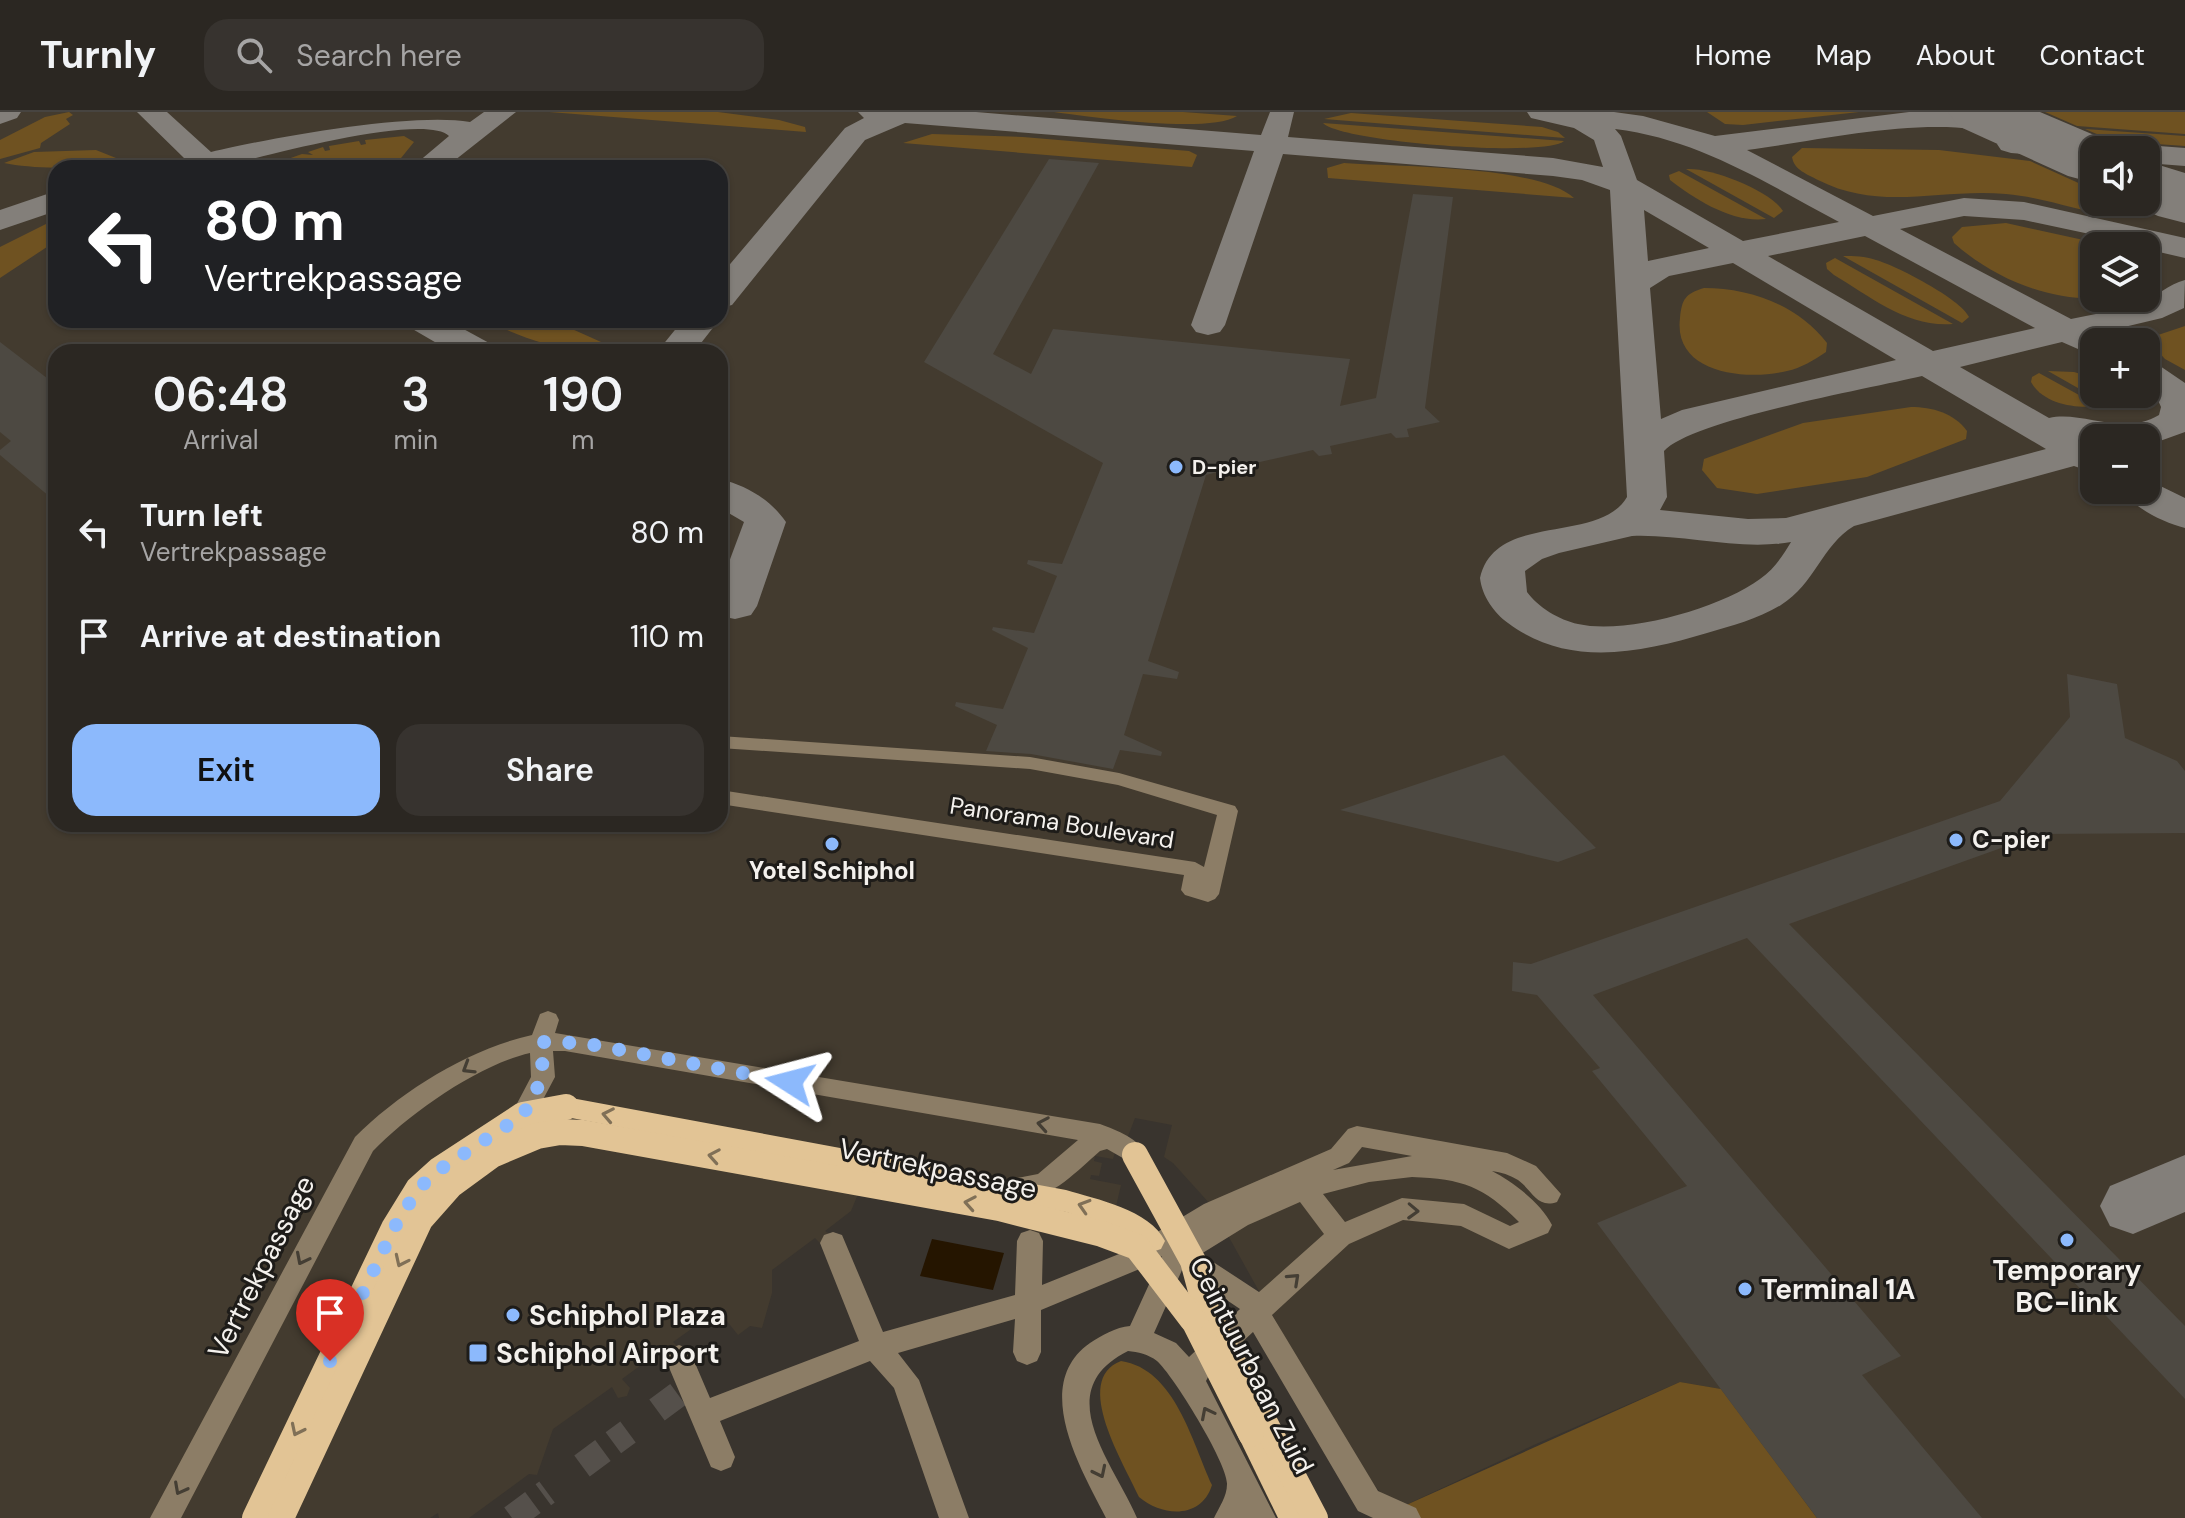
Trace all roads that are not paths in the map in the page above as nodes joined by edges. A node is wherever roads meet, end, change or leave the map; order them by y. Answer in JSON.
{"nodes":[{"id":1,"x":728,"y":743,"type":"edge"},
{"id":2,"x":728,"y":798,"type":"edge"},
{"id":3,"x":544,"y":1031,"type":"junction"},
{"id":4,"x":543,"y":1077,"type":"junction"},
{"id":5,"x":566,"y":1107,"type":"junction"},
{"id":6,"x":523,"y":1115,"type":"junction"},
{"id":7,"x":1110,"y":1138,"type":"junction"},
{"id":8,"x":1135,"y":1155,"type":"joint"},
{"id":9,"x":1005,"y":1188,"type":"junction"},
{"id":10,"x":1304,"y":1188,"type":"junction"},
{"id":11,"x":1158,"y":1193,"type":"junction"},
{"id":12,"x":1548,"y":1194,"type":"dead end"},
{"id":13,"x":1340,"y":1236,"type":"junction"},
{"id":14,"x":1030,"y":1241,"type":"dead end"},
{"id":15,"x":1157,"y":1242,"type":"junction"},
{"id":16,"x":833,"y":1243,"type":"dead end"},
{"id":17,"x":1028,"y":1303,"type":"junction"},
{"id":18,"x":1192,"y":1319,"type":"junction"},
{"id":19,"x":1138,"y":1340,"type":"junction"},
{"id":20,"x":875,"y":1347,"type":"junction"},
{"id":21,"x":1027,"y":1352,"type":"dead end"},
{"id":22,"x":679,"y":1358,"type":"dead end"},
{"id":23,"x":1191,"y":1381,"type":"junction"},
{"id":24,"x":703,"y":1414,"type":"junction"},
{"id":25,"x":721,"y":1457,"type":"dead end"},
{"id":26,"x":1242,"y":1482,"type":"junction"},
{"id":27,"x":955,"y":1510,"type":"edge"},
{"id":28,"x":165,"y":1518,"type":"edge"},
{"id":29,"x":255,"y":1518,"type":"edge"},
{"id":30,"x":281,"y":1518,"type":"edge"},
{"id":31,"x":1122,"y":1518,"type":"edge"},
{"id":32,"x":1229,"y":1518,"type":"edge"},
{"id":33,"x":1261,"y":1518,"type":"edge"},
{"id":34,"x":1294,"y":1518,"type":"edge"},
{"id":35,"x":1315,"y":1518,"type":"edge"},
{"id":36,"x":1406,"y":1518,"type":"edge"}],
"edges":[{"from":1,"to":2,"type":"street","name":"Panorama Boulevard"},
{"from":3,"to":4,"type":"street"},
{"from":7,"to":3,"type":"street","name":"Vertrekpassage","one_way":true},
{"from":3,"to":28,"type":"street","name":"Vertrekpassage","one_way":true},
{"from":4,"to":5,"type":"street"},
{"from":4,"to":6,"type":"street","name":"Vertrekpassage"},
{"from":5,"to":6,"type":"main road","name":"Vertrekpassage","bridge":true},
{"from":9,"to":5,"type":"main road","name":"Vertrekpassage","one_way":true},
{"from":6,"to":29,"type":"main road","name":"Vertrekpassage","one_way":true,"bridge":true},
{"from":7,"to":8,"type":"street","name":"Vertrekpassage"},
{"from":7,"to":9,"type":"street"},
{"from":8,"to":11,"type":"main road","bridge":true},
{"from":15,"to":9,"type":"main road","name":"Vertrekpassage","one_way":true},
{"from":10,"to":13,"type":"street"},
{"from":13,"to":10,"type":"street","one_way":true},
{"from":10,"to":19,"type":"street"},
{"from":11,"to":15,"type":"street"},
{"from":11,"to":35,"type":"main road","bridge":true},
{"from":12,"to":15,"type":"street"},
{"from":23,"to":13,"type":"street","one_way":true},
{"from":14,"to":17,"type":"street"},
{"from":15,"to":17,"type":"street"},
{"from":15,"to":18,"type":"main road","name":"Ceintuurbaan Zuid","bridge":true},
{"from":15,"to":36,"type":"street"},
{"from":16,"to":20,"type":"street"},
{"from":17,"to":20,"type":"street"},
{"from":17,"to":21,"type":"street"},
{"from":18,"to":30,"type":"main road","name":"Vertrekpassage","one_way":true,"bridge":true},
{"from":18,"to":34,"type":"main road","name":"Ceintuurbaan Zuid","bridge":true},
{"from":19,"to":23,"type":"street"},
{"from":19,"to":31,"type":"street","one_way":true},
{"from":20,"to":24,"type":"street"},
{"from":20,"to":27,"type":"street"},
{"from":22,"to":24,"type":"street"},
{"from":26,"to":23,"type":"street","one_way":true},
{"from":24,"to":25,"type":"street"},
{"from":26,"to":32,"type":"street"},
{"from":26,"to":33,"type":"street"}]}
